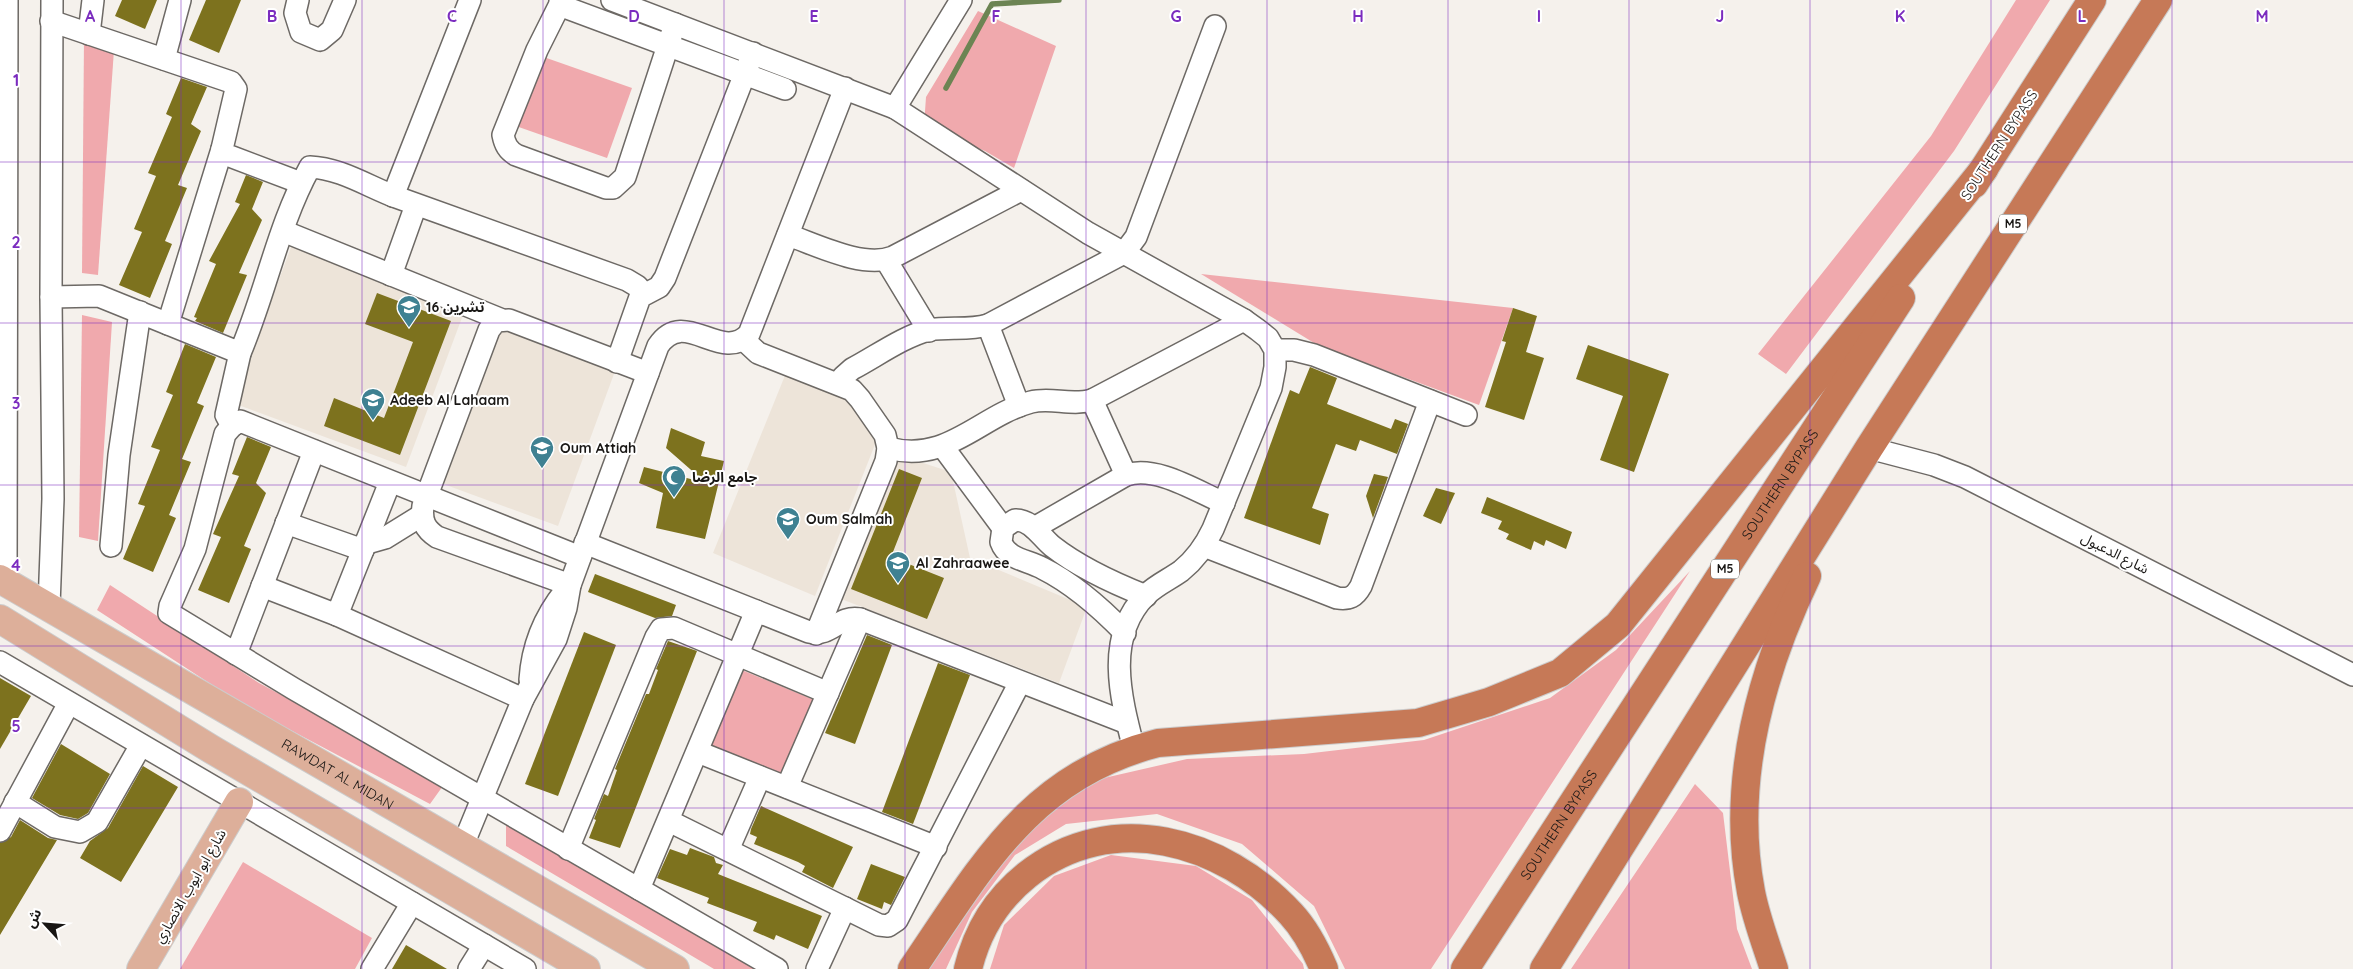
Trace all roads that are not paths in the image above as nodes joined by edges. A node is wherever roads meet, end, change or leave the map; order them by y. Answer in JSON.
{"nodes":[{"id":1,"x":7,"y":0,"type":"edge"},
{"id":2,"x":52,"y":0,"type":"edge"},
{"id":3,"x":93,"y":0,"type":"edge"},
{"id":4,"x":180,"y":0,"type":"edge"},
{"id":5,"x":298,"y":0,"type":"edge"},
{"id":6,"x":346,"y":0,"type":"edge"},
{"id":7,"x":470,"y":0,"type":"edge"},
{"id":8,"x":612,"y":0,"type":"edge"},
{"id":9,"x":961,"y":0,"type":"edge"},
{"id":10,"x":2092,"y":0,"type":"edge"},
{"id":11,"x":2158,"y":0,"type":"edge"},
{"id":12,"x":560,"y":1,"type":"edge"},
{"id":13,"x":51,"y":21,"type":"junction"},
{"id":14,"x":675,"y":24,"type":"junction"},
{"id":15,"x":1215,"y":26,"type":"dead end"},
{"id":16,"x":3,"y":33,"type":"edge"},
{"id":17,"x":89,"y":34,"type":"junction"},
{"id":18,"x":667,"y":45,"type":"junction"},
{"id":19,"x":753,"y":53,"type":"junction"},
{"id":20,"x":164,"y":59,"type":"junction"},
{"id":21,"x":744,"y":74,"type":"junction"},
{"id":22,"x":845,"y":88,"type":"junction"},
{"id":23,"x":786,"y":90,"type":"dead end"},
{"id":24,"x":895,"y":108,"type":"junction"},
{"id":25,"x":222,"y":149,"type":"junction"},
{"id":26,"x":1984,"y":169,"type":"junction"},
{"id":27,"x":301,"y":183,"type":"junction"},
{"id":28,"x":1022,"y":190,"type":"junction"},
{"id":29,"x":393,"y":196,"type":"junction"},
{"id":30,"x":416,"y":204,"type":"junction"},
{"id":31,"x":283,"y":231,"type":"junction"},
{"id":32,"x":788,"y":235,"type":"junction"},
{"id":33,"x":1124,"y":253,"type":"junction"},
{"id":34,"x":886,"y":260,"type":"junction"},
{"id":35,"x":391,"y":275,"type":"junction"},
{"id":36,"x":644,"y":294,"type":"junction"},
{"id":37,"x":51,"y":297,"type":"junction"},
{"id":38,"x":140,"y":312,"type":"junction"},
{"id":39,"x":500,"y":320,"type":"junction"},
{"id":40,"x":1244,"y":320,"type":"junction"},
{"id":41,"x":168,"y":324,"type":"junction"},
{"id":42,"x":988,"y":325,"type":"junction"},
{"id":43,"x":929,"y":330,"type":"junction"},
{"id":44,"x":744,"y":340,"type":"junction"},
{"id":45,"x":1275,"y":350,"type":"junction"},
{"id":46,"x":240,"y":352,"type":"junction"},
{"id":47,"x":617,"y":362,"type":"junction"},
{"id":48,"x":648,"y":373,"type":"junction"},
{"id":49,"x":840,"y":384,"type":"junction"},
{"id":50,"x":1092,"y":400,"type":"junction"},
{"id":51,"x":1430,"y":401,"type":"junction"},
{"id":52,"x":1019,"y":406,"type":"junction"},
{"id":53,"x":1466,"y":415,"type":"dead end"},
{"id":54,"x":232,"y":426,"type":"junction"},
{"id":55,"x":943,"y":447,"type":"junction"},
{"id":56,"x":888,"y":448,"type":"junction"},
{"id":57,"x":1869,"y":448,"type":"junction"},
{"id":58,"x":314,"y":451,"type":"junction"},
{"id":59,"x":1126,"y":475,"type":"junction"},
{"id":60,"x":390,"y":482,"type":"junction"},
{"id":61,"x":1224,"y":503,"type":"junction"},
{"id":62,"x":424,"y":506,"type":"junction"},
{"id":63,"x":286,"y":523,"type":"junction"},
{"id":64,"x":1003,"y":528,"type":"junction"},
{"id":65,"x":1034,"y":528,"type":"junction"},
{"id":66,"x":111,"y":546,"type":"dead end"},
{"id":67,"x":1204,"y":546,"type":"junction"},
{"id":68,"x":364,"y":547,"type":"junction"},
{"id":69,"x":582,"y":550,"type":"junction"},
{"id":70,"x":1100,"y":576,"type":"junction"},
{"id":71,"x":3,"y":581,"type":"edge"},
{"id":72,"x":570,"y":585,"type":"junction"},
{"id":73,"x":262,"y":586,"type":"junction"},
{"id":74,"x":1086,"y":596,"type":"junction"},
{"id":75,"x":1146,"y":596,"type":"junction"},
{"id":76,"x":49,"y":606,"type":"junction"},
{"id":77,"x":756,"y":611,"type":"junction"},
{"id":78,"x":337,"y":615,"type":"junction"},
{"id":79,"x":0,"y":619,"type":"edge"},
{"id":80,"x":860,"y":619,"type":"junction"},
{"id":81,"x":1125,"y":633,"type":"junction"},
{"id":82,"x":816,"y":634,"type":"junction"},
{"id":83,"x":236,"y":654,"type":"junction"},
{"id":84,"x":738,"y":655,"type":"junction"},
{"id":85,"x":0,"y":662,"type":"edge"},
{"id":86,"x":2353,"y":675,"type":"edge"},
{"id":87,"x":1020,"y":682,"type":"junction"},
{"id":88,"x":526,"y":693,"type":"junction"},
{"id":89,"x":828,"y":693,"type":"junction"},
{"id":90,"x":69,"y":703,"type":"junction"},
{"id":91,"x":1130,"y":736,"type":"junction"},
{"id":92,"x":141,"y":745,"type":"junction"},
{"id":93,"x":698,"y":752,"type":"junction"},
{"id":94,"x":760,"y":777,"type":"junction"},
{"id":95,"x":786,"y":787,"type":"junction"},
{"id":96,"x":482,"y":799,"type":"junction"},
{"id":97,"x":16,"y":802,"type":"junction"},
{"id":98,"x":239,"y":802,"type":"junction"},
{"id":99,"x":669,"y":821,"type":"junction"},
{"id":100,"x":0,"y":831,"type":"edge"},
{"id":101,"x":464,"y":846,"type":"junction"},
{"id":102,"x":936,"y":847,"type":"junction"},
{"id":103,"x":568,"y":849,"type":"junction"},
{"id":104,"x":728,"y":850,"type":"junction"},
{"id":105,"x":639,"y":889,"type":"junction"},
{"id":106,"x":412,"y":903,"type":"junction"},
{"id":107,"x":845,"y":908,"type":"junction"},
{"id":108,"x":484,"y":945,"type":"junction"},
{"id":109,"x":142,"y":969,"type":"edge"},
{"id":110,"x":372,"y":969,"type":"edge"},
{"id":111,"x":470,"y":969,"type":"edge"},
{"id":112,"x":525,"y":969,"type":"edge"},
{"id":113,"x":586,"y":969,"type":"edge"},
{"id":114,"x":675,"y":969,"type":"edge"},
{"id":115,"x":776,"y":969,"type":"edge"},
{"id":116,"x":817,"y":969,"type":"edge"},
{"id":117,"x":912,"y":969,"type":"edge"},
{"id":118,"x":968,"y":969,"type":"edge"},
{"id":119,"x":1324,"y":969,"type":"edge"},
{"id":120,"x":1466,"y":969,"type":"edge"},
{"id":121,"x":1544,"y":969,"type":"edge"},
{"id":122,"x":1774,"y":969,"type":"edge"}],
"edges":[{"from":1,"to":16,"type":"street"},
{"from":2,"to":13,"type":"street"},
{"from":3,"to":17,"type":"street"},
{"from":4,"to":20,"type":"street"},
{"from":5,"to":6,"type":"street"},
{"from":7,"to":29,"type":"street"},
{"from":8,"to":14,"type":"street"},
{"from":9,"to":24,"type":"street"},
{"from":10,"to":26,"type":"highway","name":"SOUTHERN BYPASS","number":"M5"},
{"from":11,"to":57,"type":"highway","number":"M5"},
{"from":12,"to":18,"type":"street"},
{"from":12,"to":18,"type":"street"},
{"from":13,"to":17,"type":"street"},
{"from":13,"to":37,"type":"street"},
{"from":14,"to":18,"type":"street"},
{"from":14,"to":19,"type":"street"},
{"from":15,"to":33,"type":"street"},
{"from":16,"to":71,"type":"street"},
{"from":17,"to":20,"type":"street"},
{"from":18,"to":21,"type":"street"},
{"from":19,"to":21,"type":"street"},
{"from":19,"to":22,"type":"street"},
{"from":20,"to":25,"type":"street"},
{"from":21,"to":23,"type":"street"},
{"from":21,"to":36,"type":"street"},
{"from":22,"to":24,"type":"street"},
{"from":22,"to":32,"type":"street"},
{"from":24,"to":28,"type":"street"},
{"from":25,"to":27,"type":"street"},
{"from":25,"to":41,"type":"street"},
{"from":26,"to":91,"type":"highway"},
{"from":26,"to":120,"type":"highway","name":"SOUTHERN BYPASS","number":"M5"},
{"from":27,"to":29,"type":"street"},
{"from":27,"to":31,"type":"street"},
{"from":28,"to":33,"type":"street"},
{"from":28,"to":34,"type":"street"},
{"from":29,"to":30,"type":"street"},
{"from":30,"to":35,"type":"street"},
{"from":30,"to":36,"type":"street"},
{"from":31,"to":35,"type":"street"},
{"from":31,"to":46,"type":"street"},
{"from":32,"to":34,"type":"street"},
{"from":32,"to":44,"type":"street"},
{"from":33,"to":40,"type":"street"},
{"from":33,"to":42,"type":"street"},
{"from":34,"to":43,"type":"street"},
{"from":35,"to":39,"type":"street"},
{"from":36,"to":47,"type":"street"},
{"from":37,"to":38,"type":"street"},
{"from":37,"to":76,"type":"street"},
{"from":38,"to":41,"type":"street"},
{"from":38,"to":66,"type":"street"},
{"from":39,"to":47,"type":"street"},
{"from":39,"to":62,"type":"street"},
{"from":40,"to":45,"type":"street"},
{"from":40,"to":50,"type":"street"},
{"from":41,"to":46,"type":"street"},
{"from":42,"to":43,"type":"street"},
{"from":42,"to":52,"type":"street"},
{"from":43,"to":49,"type":"street"},
{"from":44,"to":48,"type":"street"},
{"from":44,"to":49,"type":"street"},
{"from":45,"to":51,"type":"street"},
{"from":45,"to":61,"type":"street"},
{"from":46,"to":54,"type":"street"},
{"from":47,"to":48,"type":"street"},
{"from":48,"to":69,"type":"street"},
{"from":49,"to":56,"type":"street"},
{"from":50,"to":52,"type":"street"},
{"from":50,"to":59,"type":"street"},
{"from":51,"to":53,"type":"street"},
{"from":51,"to":67,"type":"street"},
{"from":52,"to":55,"type":"street"},
{"from":54,"to":58,"type":"street"},
{"from":54,"to":83,"type":"street"},
{"from":55,"to":56,"type":"street"},
{"from":55,"to":64,"type":"street"},
{"from":56,"to":82,"type":"street"},
{"from":57,"to":86,"type":"street","name":"شارع الدعبول"},
{"from":57,"to":121,"type":"highway","number":"M5"},
{"from":57,"to":122,"type":"highway"},
{"from":58,"to":60,"type":"street"},
{"from":58,"to":63,"type":"street"},
{"from":59,"to":61,"type":"street"},
{"from":59,"to":65,"type":"street"},
{"from":60,"to":62,"type":"street"},
{"from":60,"to":68,"type":"street"},
{"from":61,"to":67,"type":"street"},
{"from":62,"to":68,"type":"street"},
{"from":62,"to":69,"type":"street"},
{"from":62,"to":72,"type":"street"},
{"from":63,"to":68,"type":"street"},
{"from":63,"to":73,"type":"street"},
{"from":64,"to":65,"type":"street"},
{"from":64,"to":74,"type":"street"},
{"from":65,"to":70,"type":"street"},
{"from":67,"to":75,"type":"street"},
{"from":68,"to":78,"type":"street"},
{"from":69,"to":72,"type":"street"},
{"from":69,"to":77,"type":"street"},
{"from":70,"to":74,"type":"street"},
{"from":70,"to":75,"type":"street"},
{"from":71,"to":76,"type":"main road","name":"RAWDAT AL MIDAN"},
{"from":72,"to":88,"type":"street"},
{"from":73,"to":78,"type":"street"},
{"from":73,"to":83,"type":"street"},
{"from":74,"to":81,"type":"street"},
{"from":75,"to":81,"type":"street"},
{"from":76,"to":101,"type":"main road","name":"RAWDAT AL MIDAN"},
{"from":77,"to":82,"type":"street"},
{"from":77,"to":84,"type":"street"},
{"from":78,"to":88,"type":"street"},
{"from":79,"to":113,"type":"main road"},
{"from":80,"to":82,"type":"street"},
{"from":80,"to":87,"type":"street"},
{"from":80,"to":89,"type":"street"},
{"from":81,"to":91,"type":"street"},
{"from":83,"to":96,"type":"street"},
{"from":84,"to":89,"type":"street"},
{"from":84,"to":93,"type":"street"},
{"from":84,"to":103,"type":"street"},
{"from":85,"to":90,"type":"street"},
{"from":87,"to":91,"type":"street"},
{"from":87,"to":102,"type":"street"},
{"from":88,"to":96,"type":"street"},
{"from":89,"to":95,"type":"street"},
{"from":90,"to":92,"type":"street"},
{"from":90,"to":97,"type":"street"},
{"from":91,"to":117,"type":"highway"},
{"from":92,"to":97,"type":"street"},
{"from":92,"to":98,"type":"street"},
{"from":93,"to":94,"type":"street"},
{"from":93,"to":99,"type":"street"},
{"from":94,"to":95,"type":"street"},
{"from":94,"to":104,"type":"street"},
{"from":95,"to":102,"type":"street"},
{"from":96,"to":101,"type":"street"},
{"from":96,"to":103,"type":"street"},
{"from":97,"to":100,"type":"street"},
{"from":98,"to":106,"type":"street"},
{"from":98,"to":109,"type":"main road","name":"شارع ابو ايوب الانصاري"},
{"from":99,"to":104,"type":"street"},
{"from":99,"to":105,"type":"street"},
{"from":101,"to":114,"type":"main road","name":"RAWDAT AL MIDAN"},
{"from":102,"to":107,"type":"street"},
{"from":103,"to":105,"type":"street"},
{"from":104,"to":107,"type":"street"},
{"from":105,"to":115,"type":"street"},
{"from":106,"to":108,"type":"street"},
{"from":106,"to":110,"type":"street"},
{"from":107,"to":116,"type":"street"},
{"from":108,"to":111,"type":"street"},
{"from":108,"to":112,"type":"street"},
{"from":118,"to":119,"type":"highway"}]}
